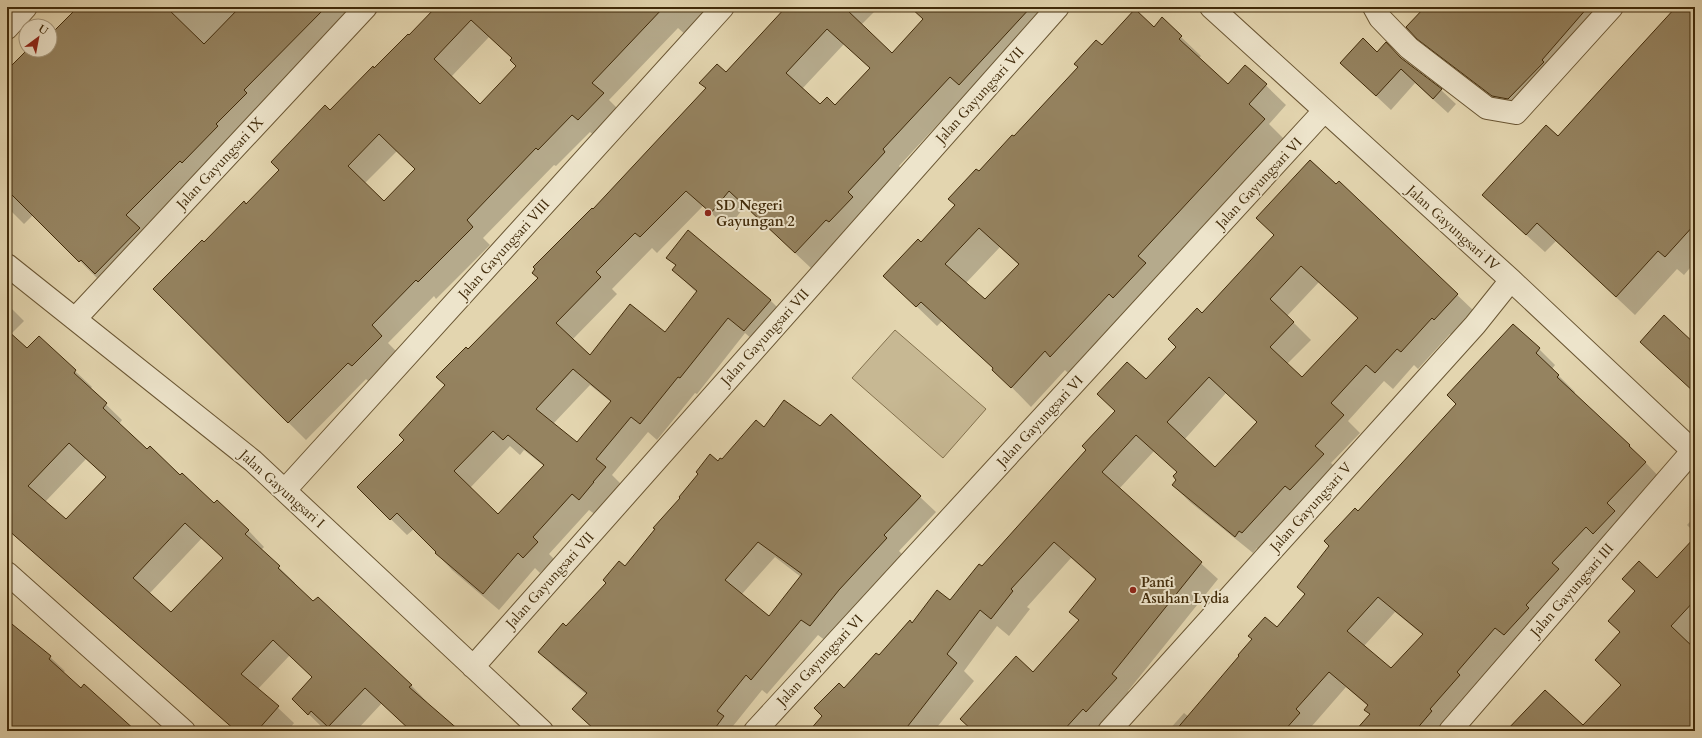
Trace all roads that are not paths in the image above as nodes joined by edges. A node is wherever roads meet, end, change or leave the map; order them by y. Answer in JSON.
{"nodes":[{"id":1,"x":26,"y":7,"type":"edge"},
{"id":2,"x":366,"y":7,"type":"edge"},
{"id":3,"x":723,"y":7,"type":"edge"},
{"id":4,"x":1058,"y":7,"type":"edge"},
{"id":5,"x":1211,"y":7,"type":"edge"},
{"id":6,"x":1374,"y":7,"type":"edge"},
{"id":7,"x":1612,"y":7,"type":"edge"},
{"id":8,"x":7,"y":28,"type":"edge"},
{"id":9,"x":1324,"y":112,"type":"junction"},
{"id":10,"x":7,"y":265,"type":"edge"},
{"id":11,"x":1511,"y":280,"type":"junction"},
{"id":12,"x":75,"y":319,"type":"junction"},
{"id":13,"x":1694,"y":449,"type":"edge"},
{"id":14,"x":285,"y":490,"type":"junction"},
{"id":15,"x":7,"y":573,"type":"edge"},
{"id":16,"x":473,"y":667,"type":"junction"},
{"id":17,"x":180,"y":730,"type":"edge"},
{"id":18,"x":542,"y":731,"type":"edge"},
{"id":19,"x":755,"y":731,"type":"edge"},
{"id":20,"x":1109,"y":731,"type":"edge"},
{"id":21,"x":1450,"y":731,"type":"edge"}],
"edges":[{"from":1,"to":8,"type":"street"},
{"from":2,"to":12,"type":"street","name":"Jalan Gayungsari IX"},
{"from":3,"to":14,"type":"street","name":"Jalan Gayungsari VIII"},
{"from":4,"to":16,"type":"street","name":"Jalan Gayungsari VII"},
{"from":5,"to":9,"type":"street","name":"Jalan Gayungsari IV"},
{"from":6,"to":7,"type":"street"},
{"from":9,"to":11,"type":"street","name":"Jalan Gayungsari IV"},
{"from":9,"to":19,"type":"street","name":"Jalan Gayungsari VI"},
{"from":10,"to":12,"type":"street","name":"Jalan Gayungsari I"},
{"from":11,"to":13,"type":"street","name":"Jalan Gayungsari IV"},
{"from":11,"to":20,"type":"street","name":"Jalan Gayungsari V"},
{"from":12,"to":14,"type":"street","name":"Jalan Gayungsari I"},
{"from":13,"to":21,"type":"street","name":"Jalan Gayungsari III"},
{"from":14,"to":16,"type":"street","name":"Jalan Gayungsari I"},
{"from":15,"to":17,"type":"street"},
{"from":16,"to":18,"type":"street","name":"Jalan Gayungsari I"}]}
